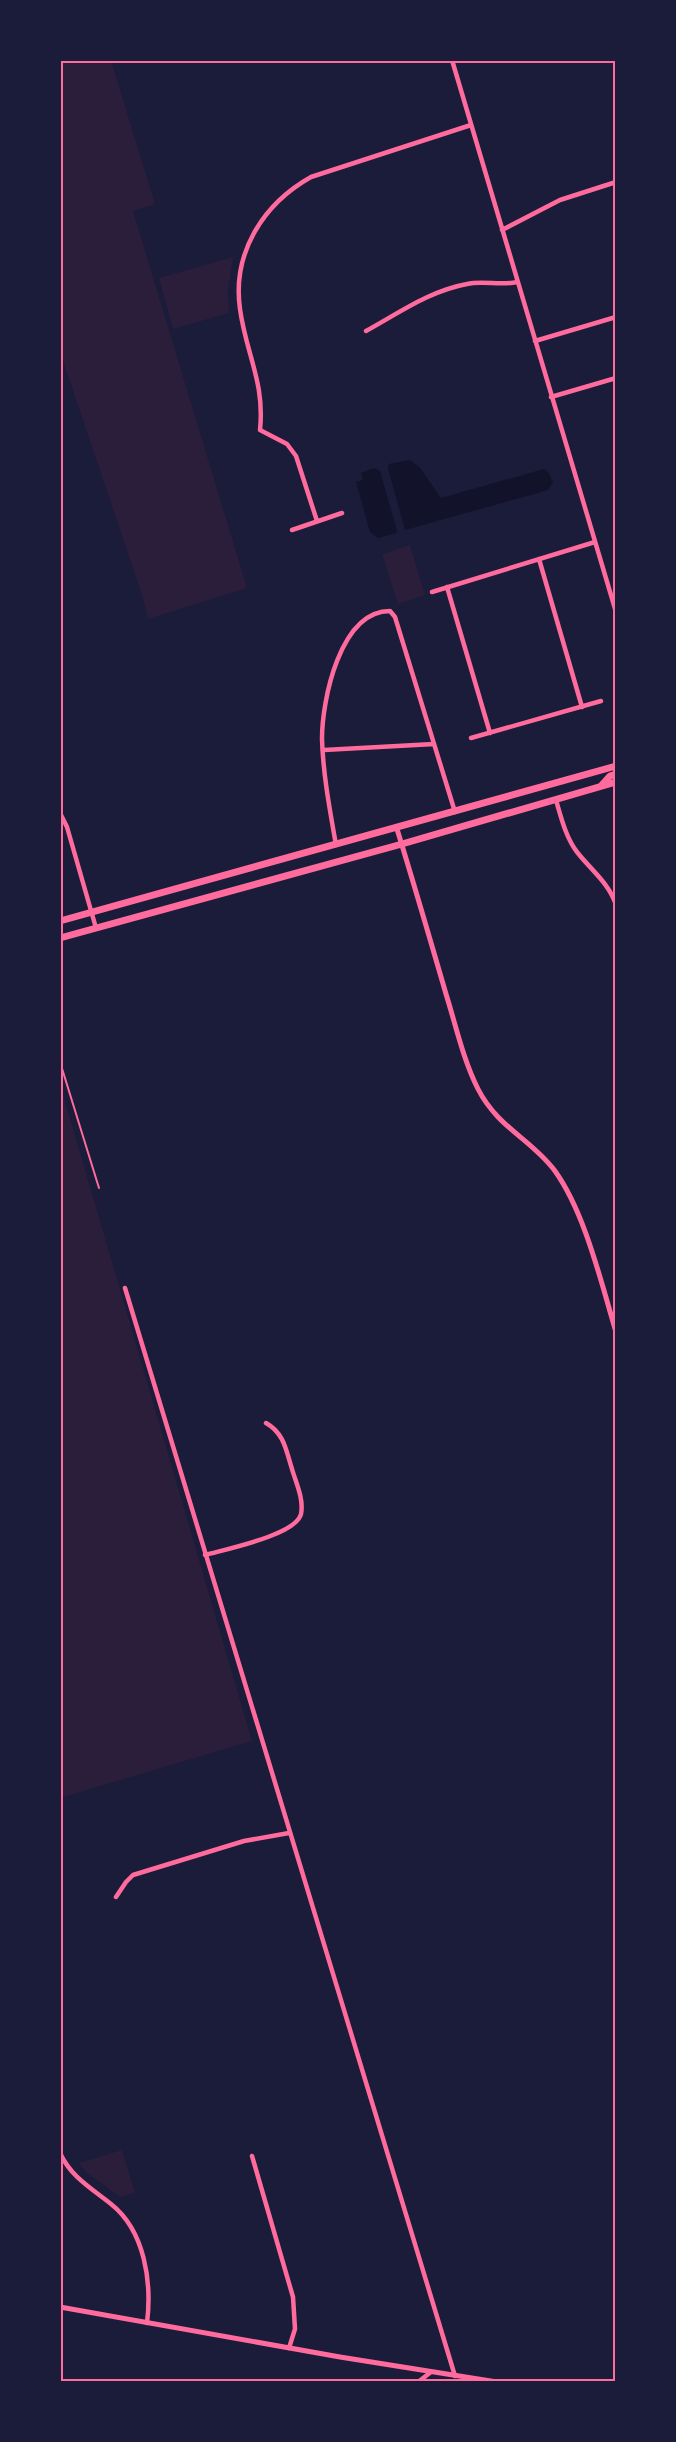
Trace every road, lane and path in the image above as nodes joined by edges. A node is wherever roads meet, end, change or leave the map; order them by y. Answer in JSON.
{"nodes":[{"id":1,"x":452,"y":60,"type":"edge"},
{"id":2,"x":471,"y":125,"type":"junction"},
{"id":3,"x":616,"y":182,"type":"edge"},
{"id":4,"x":502,"y":230,"type":"junction"},
{"id":5,"x":517,"y":282,"type":"junction"},
{"id":6,"x":616,"y":317,"type":"edge"},
{"id":7,"x":366,"y":331,"type":"dead end"},
{"id":8,"x":535,"y":341,"type":"junction"},
{"id":9,"x":616,"y":378,"type":"edge"},
{"id":10,"x":551,"y":397,"type":"junction"},
{"id":11,"x":342,"y":513,"type":"dead end"},
{"id":12,"x":317,"y":521,"type":"junction"},
{"id":13,"x":292,"y":530,"type":"dead end"},
{"id":14,"x":595,"y":542,"type":"junction"},
{"id":15,"x":539,"y":560,"type":"junction"},
{"id":16,"x":447,"y":587,"type":"junction"},
{"id":17,"x":432,"y":592,"type":"dead end"},
{"id":18,"x":616,"y":612,"type":"edge"},
{"id":19,"x":601,"y":701,"type":"dead end"},
{"id":20,"x":582,"y":707,"type":"junction"},
{"id":21,"x":490,"y":733,"type":"junction"},
{"id":22,"x":471,"y":738,"type":"dead end"},
{"id":23,"x":434,"y":744,"type":"junction"},
{"id":24,"x":324,"y":750,"type":"junction"},
{"id":25,"x":616,"y":766,"type":"edge"},
{"id":26,"x":616,"y":774,"type":"edge"},
{"id":27,"x":616,"y":782,"type":"edge"},
{"id":28,"x":602,"y":786,"type":"junction"},
{"id":29,"x":556,"y":800,"type":"junction"},
{"id":30,"x":455,"y":812,"type":"junction"},
{"id":31,"x":60,"y":813,"type":"edge"},
{"id":32,"x":397,"y":829,"type":"junction"},
{"id":33,"x":402,"y":844,"type":"junction"},
{"id":34,"x":336,"y":846,"type":"junction"},
{"id":35,"x":616,"y":905,"type":"edge"},
{"id":36,"x":92,"y":913,"type":"junction"},
{"id":37,"x":60,"y":921,"type":"edge"},
{"id":38,"x":96,"y":928,"type":"junction"},
{"id":39,"x":60,"y":938,"type":"edge"},
{"id":40,"x":60,"y":1062,"type":"edge"},
{"id":41,"x":99,"y":1188,"type":"dead end"},
{"id":42,"x":125,"y":1288,"type":"dead end"},
{"id":43,"x":615,"y":1323,"type":"edge"},
{"id":44,"x":616,"y":1332,"type":"edge"},
{"id":45,"x":266,"y":1423,"type":"dead end"},
{"id":46,"x":206,"y":1555,"type":"junction"},
{"id":47,"x":289,"y":1833,"type":"junction"},
{"id":48,"x":116,"y":1897,"type":"dead end"},
{"id":49,"x":60,"y":2152,"type":"edge"},
{"id":50,"x":252,"y":2156,"type":"dead end"},
{"id":51,"x":60,"y":2307,"type":"edge"},
{"id":52,"x":147,"y":2322,"type":"junction"},
{"id":53,"x":290,"y":2348,"type":"junction"},
{"id":54,"x":431,"y":2372,"type":"junction"},
{"id":55,"x":455,"y":2376,"type":"junction"},
{"id":56,"x":418,"y":2382,"type":"edge"},
{"id":57,"x":497,"y":2382,"type":"edge"}],
"edges":[{"from":1,"to":2,"type":"street"},
{"from":2,"to":4,"type":"street"},
{"from":2,"to":12,"type":"street"},
{"from":3,"to":4,"type":"street"},
{"from":4,"to":5,"type":"street"},
{"from":5,"to":7,"type":"street"},
{"from":5,"to":8,"type":"street"},
{"from":6,"to":8,"type":"street"},
{"from":8,"to":10,"type":"street"},
{"from":9,"to":10,"type":"street"},
{"from":10,"to":14,"type":"street"},
{"from":11,"to":12,"type":"street"},
{"from":12,"to":13,"type":"street"},
{"from":14,"to":15,"type":"street"},
{"from":14,"to":18,"type":"street"},
{"from":15,"to":16,"type":"street"},
{"from":15,"to":20,"type":"street"},
{"from":16,"to":17,"type":"street"},
{"from":16,"to":21,"type":"street"},
{"from":19,"to":20,"type":"street"},
{"from":20,"to":21,"type":"street"},
{"from":21,"to":22,"type":"street"},
{"from":23,"to":24,"type":"street"},
{"from":23,"to":24,"type":"street"},
{"from":23,"to":30,"type":"street"},
{"from":24,"to":34,"type":"street"},
{"from":25,"to":30,"type":"main road"},
{"from":26,"to":28,"type":"main road"},
{"from":27,"to":28,"type":"main road"},
{"from":28,"to":29,"type":"main road"},
{"from":29,"to":33,"type":"main road"},
{"from":29,"to":35,"type":"street"},
{"from":30,"to":32,"type":"main road"},
{"from":31,"to":36,"type":"street"},
{"from":32,"to":33,"type":"street"},
{"from":32,"to":34,"type":"main road"},
{"from":33,"to":38,"type":"main road"},
{"from":33,"to":43,"type":"street"},
{"from":34,"to":36,"type":"main road"},
{"from":36,"to":37,"type":"main road"},
{"from":36,"to":38,"type":"street"},
{"from":38,"to":39,"type":"main road"},
{"from":40,"to":41,"type":"lane"},
{"from":42,"to":46,"type":"street"},
{"from":43,"to":44,"type":"street"},
{"from":45,"to":46,"type":"street"},
{"from":46,"to":47,"type":"street"},
{"from":47,"to":48,"type":"street"},
{"from":47,"to":55,"type":"street"},
{"from":49,"to":52,"type":"street"},
{"from":50,"to":53,"type":"street"},
{"from":51,"to":52,"type":"street"},
{"from":52,"to":53,"type":"street"},
{"from":53,"to":54,"type":"street"},
{"from":54,"to":55,"type":"street"},
{"from":54,"to":56,"type":"street"},
{"from":55,"to":57,"type":"street"}]}
